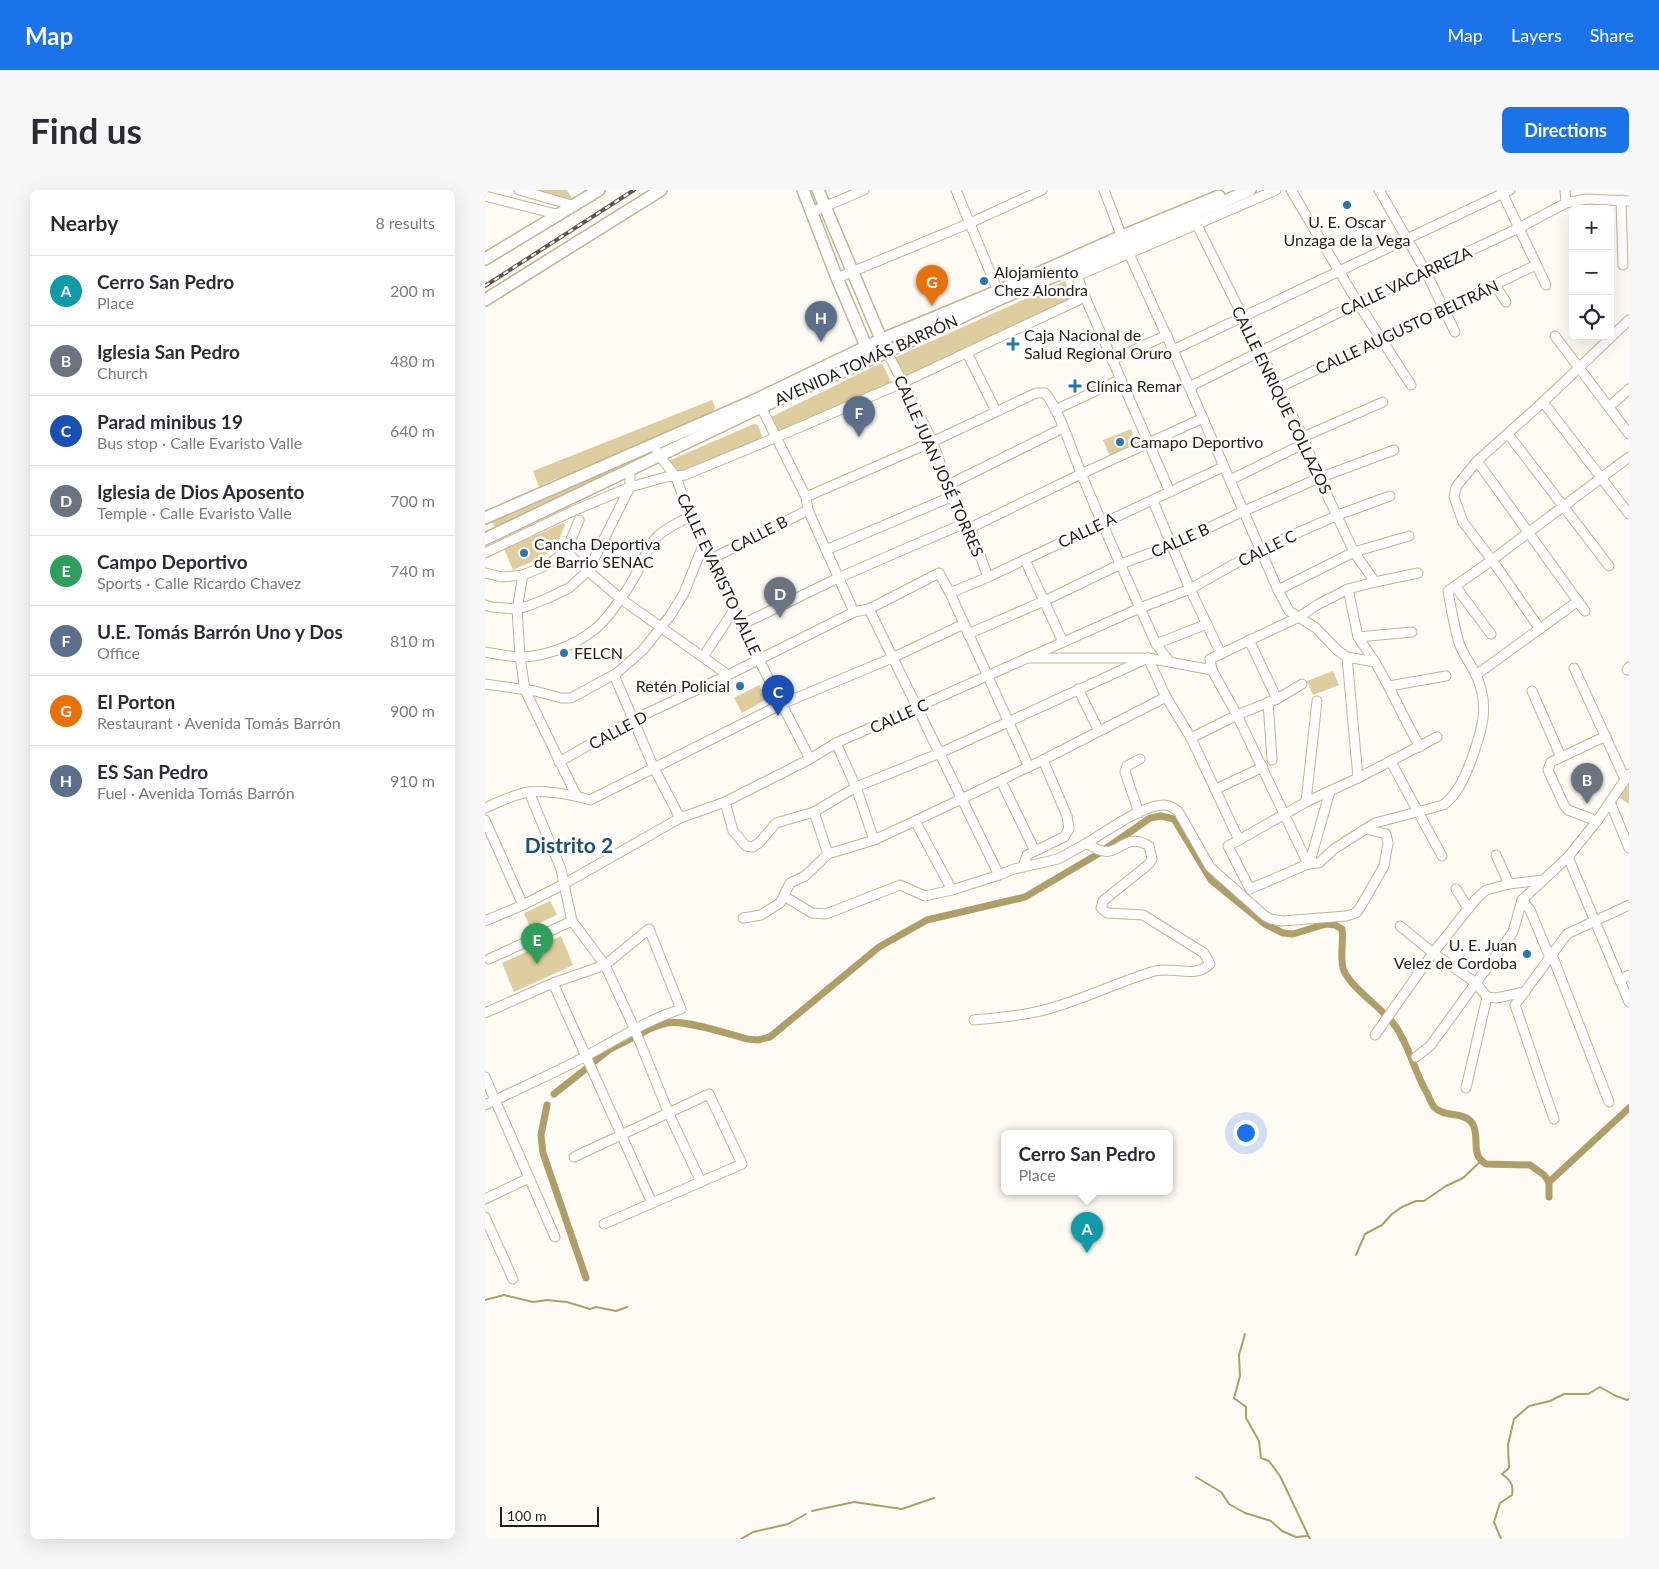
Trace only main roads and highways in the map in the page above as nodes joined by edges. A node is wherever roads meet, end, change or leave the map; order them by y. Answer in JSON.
{"nodes":[{"id":1,"x":599,"y":190,"type":"edge"},
{"id":2,"x":661,"y":190,"type":"edge"},
{"id":3,"x":803,"y":190,"type":"edge"},
{"id":4,"x":818,"y":190,"type":"edge"},
{"id":5,"x":1232,"y":190,"type":"edge"},
{"id":6,"x":1251,"y":190,"type":"edge"},
{"id":7,"x":583,"y":194,"type":"edge"},
{"id":8,"x":1125,"y":245,"type":"junction"},
{"id":9,"x":485,"y":259,"type":"edge"},
{"id":10,"x":1000,"y":295,"type":"junction"},
{"id":11,"x":485,"y":300,"type":"edge"},
{"id":12,"x":881,"y":340,"type":"junction"},
{"id":13,"x":867,"y":347,"type":"junction"},
{"id":14,"x":887,"y":352,"type":"junction"},
{"id":15,"x":871,"y":359,"type":"junction"},
{"id":16,"x":656,"y":450,"type":"junction"},
{"id":17,"x":485,"y":518,"type":"edge"},
{"id":18,"x":485,"y":523,"type":"edge"},
{"id":19,"x":488,"y":537,"type":"edge"}],
"edges":[{"from":1,"to":7,"type":"main road"},
{"from":2,"to":11,"type":"main road"},
{"from":3,"to":13,"type":"main road"},
{"from":4,"to":12,"type":"main road","name":"CALLE JUAN JOSÉ TORRES"},
{"from":5,"to":8,"type":"main road","name":"AVENIDA TOMÁS BARRÓN"},
{"from":6,"to":8,"type":"main road","name":"AVENIDA TOMÁS BARRÓN"},
{"from":7,"to":9,"type":"main road"},
{"from":8,"to":10,"type":"main road","name":"AVENIDA TOMÁS BARRÓN"},
{"from":8,"to":10,"type":"main road","name":"AVENIDA TOMÁS BARRÓN"},
{"from":10,"to":12,"type":"main road","name":"AVENIDA TOMÁS BARRÓN"},
{"from":10,"to":14,"type":"main road","name":"AVENIDA TOMÁS BARRÓN"},
{"from":12,"to":13,"type":"main road","name":"AVENIDA TOMÁS BARRÓN"},
{"from":12,"to":14,"type":"main road","name":"CALLE JUAN JOSÉ TORRES"},
{"from":13,"to":15,"type":"main road"},
{"from":13,"to":16,"type":"main road","name":"AVENIDA TOMÁS BARRÓN"},
{"from":14,"to":15,"type":"main road","name":"AVENIDA TOMÁS BARRÓN"},
{"from":15,"to":16,"type":"main road","name":"AVENIDA TOMÁS BARRÓN"},
{"from":16,"to":17,"type":"main road","name":"AVENIDA TOMÁS BARRÓN"},
{"from":16,"to":19,"type":"main road","name":"AVENIDA TOMÁS BARRÓN"},
{"from":18,"to":19,"type":"main road"}]}
